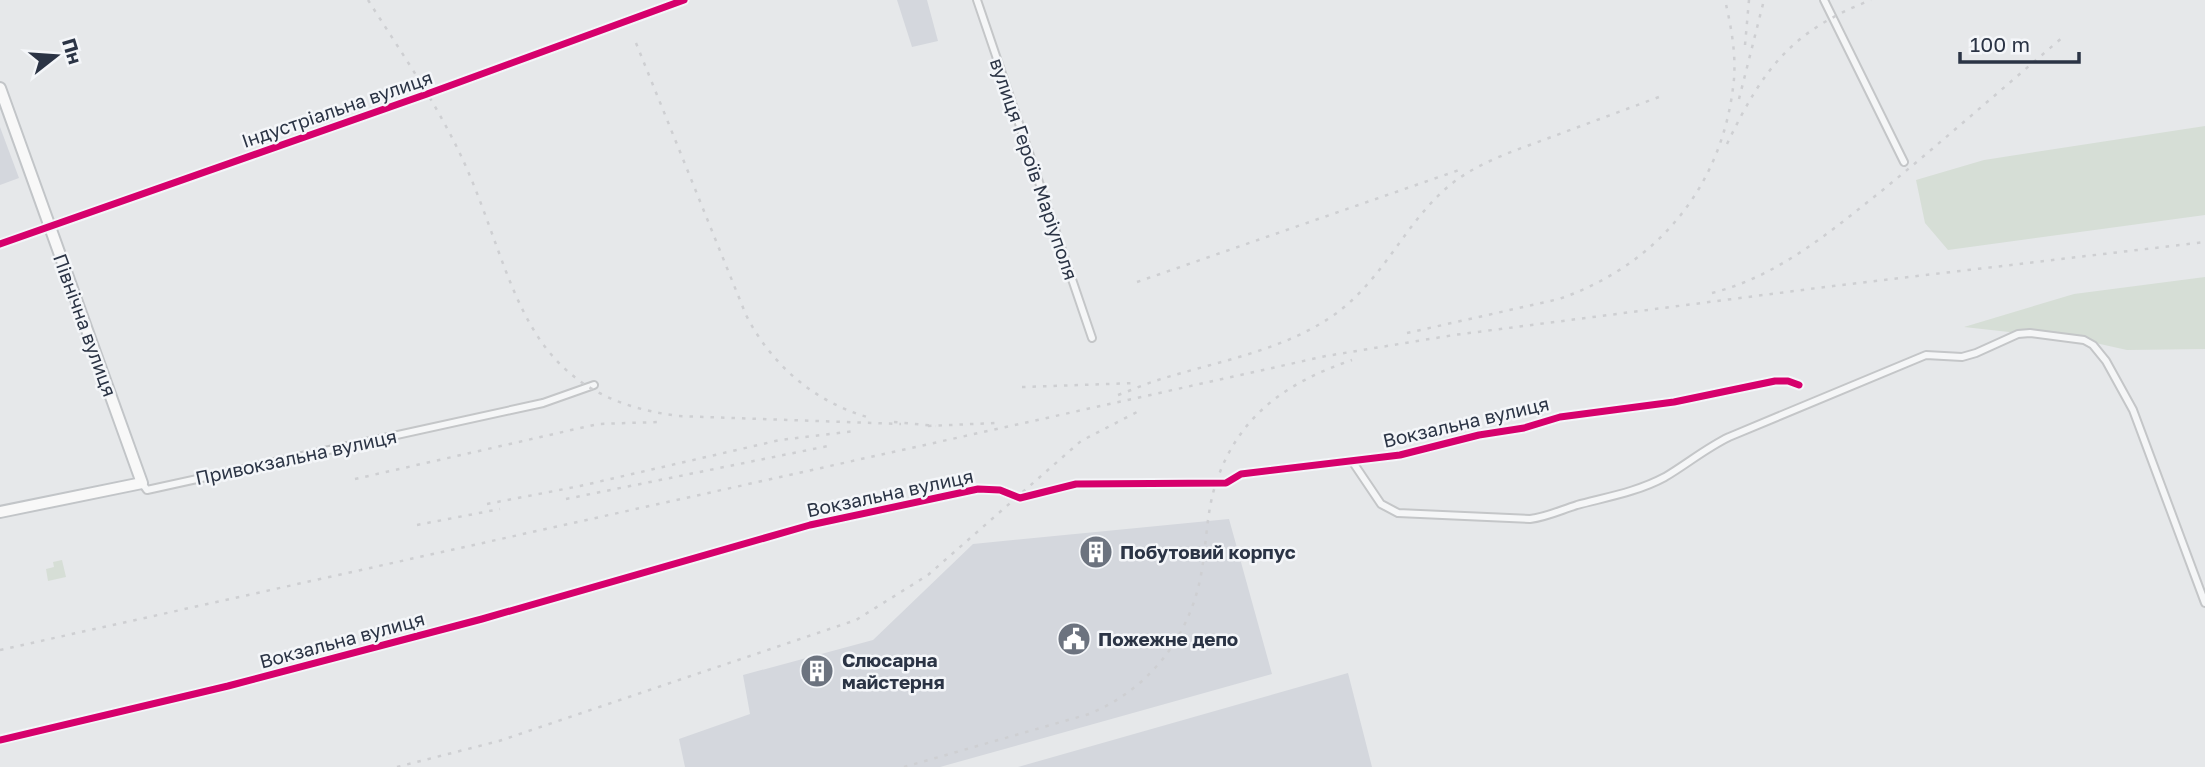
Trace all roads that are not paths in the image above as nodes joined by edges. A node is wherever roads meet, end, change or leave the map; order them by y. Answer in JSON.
{"nodes":[{"id":1,"x":684,"y":0,"type":"edge"},
{"id":2,"x":977,"y":0,"type":"edge"},
{"id":3,"x":1824,"y":0,"type":"edge"},
{"id":4,"x":0,"y":88,"type":"edge"},
{"id":5,"x":1903,"y":162,"type":"dead end"},
{"id":6,"x":50,"y":226,"type":"junction"},
{"id":7,"x":0,"y":244,"type":"edge"},
{"id":8,"x":1092,"y":338,"type":"dead end"},
{"id":9,"x":594,"y":385,"type":"dead end"},
{"id":10,"x":1798,"y":385,"type":"dead end"},
{"id":11,"x":1352,"y":461,"type":"junction"},
{"id":12,"x":142,"y":483,"type":"junction"},
{"id":13,"x":0,"y":512,"type":"edge"},
{"id":14,"x":2205,"y":603,"type":"edge"},
{"id":15,"x":0,"y":740,"type":"edge"}],
"edges":[{"from":1,"to":6,"type":"street","name":"Індустріальна вулиця"},
{"from":2,"to":8,"type":"street","name":"вулиця Героїв Маріуполя"},
{"from":3,"to":5,"type":"street"},
{"from":4,"to":6,"type":"main road","name":"Північна вулиця"},
{"from":6,"to":7,"type":"street","name":"Індустріальна вулиця"},
{"from":6,"to":12,"type":"main road","name":"Північна вулиця"},
{"from":9,"to":12,"type":"street","name":"Привокзальна вулиця"},
{"from":10,"to":11,"type":"street","name":"Вокзальна вулиця"},
{"from":11,"to":14,"type":"street"},
{"from":11,"to":15,"type":"street","name":"Вокзальна вулиця"},
{"from":12,"to":13,"type":"main road","name":"Привокзальна вулиця"}]}
